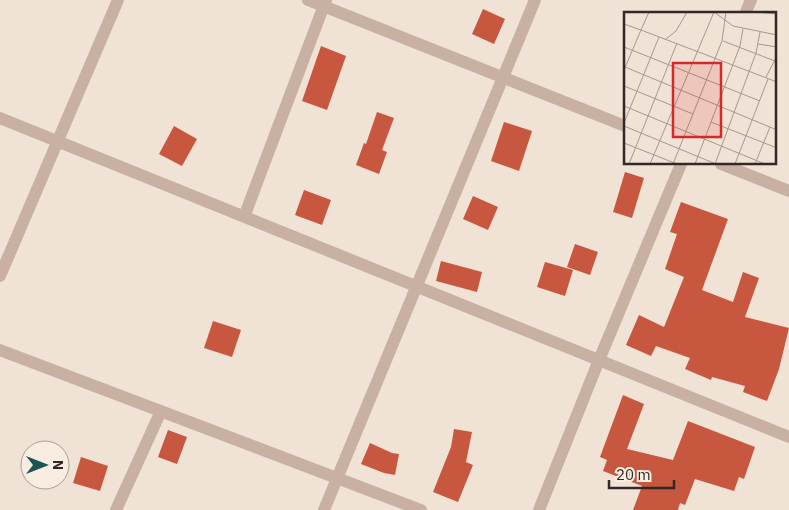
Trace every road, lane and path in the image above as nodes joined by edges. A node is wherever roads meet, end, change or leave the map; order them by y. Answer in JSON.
{"nodes":[{"id":1,"x":118,"y":0,"type":"edge"},
{"id":2,"x":308,"y":0,"type":"edge"},
{"id":3,"x":535,"y":0,"type":"edge"},
{"id":4,"x":751,"y":0,"type":"edge"},
{"id":5,"x":325,"y":3,"type":"edge"},
{"id":6,"x":746,"y":12,"type":"edge"},
{"id":7,"x":503,"y":77,"type":"junction"},
{"id":8,"x":0,"y":118,"type":"edge"},
{"id":9,"x":624,"y":126,"type":"edge"},
{"id":10,"x":57,"y":142,"type":"junction"},
{"id":11,"x":681,"y":165,"type":"edge"},
{"id":12,"x":724,"y":165,"type":"edge"},
{"id":13,"x":789,"y":191,"type":"edge"},
{"id":14,"x":244,"y":217,"type":"junction"},
{"id":15,"x":0,"y":276,"type":"edge"},
{"id":16,"x":417,"y":286,"type":"junction"},
{"id":17,"x":0,"y":350,"type":"edge"},
{"id":18,"x":599,"y":360,"type":"junction"},
{"id":19,"x":161,"y":411,"type":"junction"},
{"id":20,"x":789,"y":436,"type":"edge"},
{"id":21,"x":337,"y":478,"type":"junction"},
{"id":22,"x":116,"y":510,"type":"edge"},
{"id":23,"x":324,"y":510,"type":"edge"},
{"id":24,"x":421,"y":510,"type":"edge"},
{"id":25,"x":538,"y":510,"type":"edge"}],
"edges":[{"from":1,"to":10,"type":"street"},
{"from":2,"to":5,"type":"street"},
{"from":3,"to":7,"type":"street"},
{"from":4,"to":6,"type":"street"},
{"from":5,"to":7,"type":"street"},
{"from":5,"to":14,"type":"street"},
{"from":7,"to":9,"type":"street"},
{"from":7,"to":16,"type":"street"},
{"from":8,"to":10,"type":"street"},
{"from":10,"to":14,"type":"street"},
{"from":10,"to":15,"type":"street"},
{"from":11,"to":18,"type":"street"},
{"from":12,"to":13,"type":"street"},
{"from":14,"to":16,"type":"street"},
{"from":16,"to":18,"type":"street"},
{"from":16,"to":21,"type":"street"},
{"from":17,"to":19,"type":"street"},
{"from":18,"to":20,"type":"street"},
{"from":18,"to":25,"type":"street"},
{"from":19,"to":21,"type":"street"},
{"from":19,"to":22,"type":"street"},
{"from":21,"to":23,"type":"street"},
{"from":21,"to":24,"type":"street"}]}
